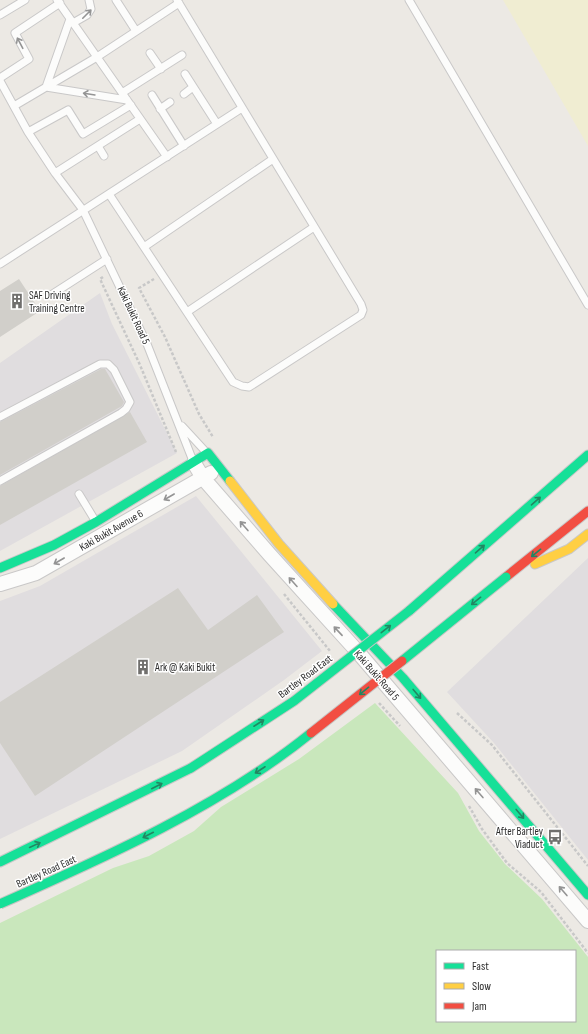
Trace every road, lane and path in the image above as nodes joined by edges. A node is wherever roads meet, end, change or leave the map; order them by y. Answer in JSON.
{"nodes":[{"id":1,"x":25,"y":0,"type":"edge"},
{"id":2,"x":89,"y":0,"type":"edge"},
{"id":3,"x":116,"y":0,"type":"edge"},
{"id":4,"x":409,"y":0,"type":"edge"},
{"id":5,"x":178,"y":1,"type":"edge"},
{"id":6,"x":58,"y":2,"type":"edge"},
{"id":7,"x":15,"y":3,"type":"edge"},
{"id":8,"x":0,"y":15,"type":"edge"},
{"id":9,"x":72,"y":21,"type":"junction"},
{"id":10,"x":136,"y":31,"type":"junction"},
{"id":11,"x":150,"y":53,"type":"dead end"},
{"id":12,"x":182,"y":55,"type":"dead end"},
{"id":13,"x":97,"y":56,"type":"junction"},
{"id":14,"x":161,"y":69,"type":"junction"},
{"id":15,"x":185,"y":74,"type":"dead end"},
{"id":16,"x":0,"y":80,"type":"edge"},
{"id":17,"x":46,"y":87,"type":"junction"},
{"id":18,"x":193,"y":87,"type":"junction"},
{"id":19,"x":122,"y":93,"type":"junction"},
{"id":20,"x":184,"y":94,"type":"dead end"},
{"id":21,"x":152,"y":95,"type":"dead end"},
{"id":22,"x":170,"y":102,"type":"dead end"},
{"id":23,"x":129,"y":103,"type":"junction"},
{"id":24,"x":14,"y":106,"type":"junction"},
{"id":25,"x":242,"y":108,"type":"junction"},
{"id":26,"x":160,"y":109,"type":"junction"},
{"id":27,"x":140,"y":119,"type":"junction"},
{"id":28,"x":217,"y":124,"type":"junction"},
{"id":29,"x":28,"y":132,"type":"junction"},
{"id":30,"x":98,"y":146,"type":"junction"},
{"id":31,"x":184,"y":146,"type":"junction"},
{"id":32,"x":104,"y":156,"type":"dead end"},
{"id":33,"x":167,"y":157,"type":"junction"},
{"id":34,"x":273,"y":159,"type":"junction"},
{"id":35,"x":55,"y":173,"type":"junction"},
{"id":36,"x":109,"y":194,"type":"junction"},
{"id":37,"x":83,"y":210,"type":"junction"},
{"id":38,"x":314,"y":227,"type":"junction"},
{"id":39,"x":144,"y":247,"type":"junction"},
{"id":40,"x":107,"y":259,"type":"junction"},
{"id":41,"x":0,"y":264,"type":"edge"},
{"id":42,"x":112,"y":270,"type":"junction"},
{"id":43,"x":162,"y":275,"type":"junction"},
{"id":44,"x":51,"y":295,"type":"dead end"},
{"id":45,"x":588,"y":305,"type":"edge"},
{"id":46,"x":187,"y":312,"type":"junction"},
{"id":47,"x":0,"y":417,"type":"edge"},
{"id":48,"x":179,"y":423,"type":"junction"},
{"id":49,"x":215,"y":440,"type":"dead end"},
{"id":50,"x":208,"y":453,"type":"junction"},
{"id":51,"x":588,"y":455,"type":"edge"},
{"id":52,"x":177,"y":457,"type":"dead end"},
{"id":53,"x":194,"y":463,"type":"junction"},
{"id":54,"x":219,"y":469,"type":"junction"},
{"id":55,"x":203,"y":478,"type":"junction"},
{"id":56,"x":0,"y":481,"type":"edge"},
{"id":57,"x":79,"y":494,"type":"dead end"},
{"id":58,"x":588,"y":511,"type":"edge"},
{"id":59,"x":96,"y":522,"type":"junction"},
{"id":60,"x":104,"y":534,"type":"junction"},
{"id":61,"x":588,"y":534,"type":"edge"},
{"id":62,"x":0,"y":568,"type":"edge"},
{"id":63,"x":506,"y":577,"type":"junction"},
{"id":64,"x":0,"y":584,"type":"edge"},
{"id":65,"x":281,"y":590,"type":"dead end"},
{"id":66,"x":334,"y":656,"type":"dead end"},
{"id":67,"x":376,"y":700,"type":"dead end"},
{"id":68,"x":452,"y":708,"type":"dead end"},
{"id":69,"x":402,"y":728,"type":"dead end"},
{"id":70,"x":468,"y":804,"type":"dead end"},
{"id":71,"x":0,"y":862,"type":"edge"},
{"id":72,"x":588,"y":866,"type":"edge"},
{"id":73,"x":588,"y":895,"type":"edge"},
{"id":74,"x":0,"y":904,"type":"edge"},
{"id":75,"x":588,"y":921,"type":"edge"},
{"id":76,"x":588,"y":953,"type":"edge"}],
"edges":[{"from":1,"to":7,"type":"lane"},
{"from":9,"to":2,"type":"lane","one_way":true},
{"from":3,"to":10,"type":"lane"},
{"from":4,"to":45,"type":"lane"},
{"from":5,"to":10,"type":"lane"},
{"from":5,"to":25,"type":"lane"},
{"from":6,"to":9,"type":"lane"},
{"from":16,"to":6,"type":"lane","one_way":true},
{"from":7,"to":8,"type":"lane"},
{"from":9,"to":13,"type":"lane"},
{"from":9,"to":17,"type":"lane"},
{"from":10,"to":13,"type":"lane"},
{"from":11,"to":14,"type":"lane"},
{"from":12,"to":14,"type":"lane"},
{"from":13,"to":17,"type":"lane"},
{"from":13,"to":19,"type":"lane"},
{"from":14,"to":19,"type":"lane"},
{"from":15,"to":18,"type":"lane"},
{"from":16,"to":24,"type":"lane","name":"Kaki Bukit Road 5"},
{"from":23,"to":17,"type":"lane","one_way":true},
{"from":17,"to":24,"type":"lane"},
{"from":18,"to":20,"type":"lane"},
{"from":18,"to":28,"type":"lane"},
{"from":19,"to":23,"type":"lane"},
{"from":21,"to":26,"type":"lane"},
{"from":22,"to":26,"type":"lane"},
{"from":23,"to":27,"type":"lane"},
{"from":23,"to":29,"type":"lane"},
{"from":24,"to":29,"type":"lane","name":"Kaki Bukit Road 5"},
{"from":25,"to":28,"type":"lane"},
{"from":25,"to":34,"type":"lane"},
{"from":26,"to":31,"type":"lane"},
{"from":27,"to":30,"type":"lane"},
{"from":27,"to":33,"type":"lane"},
{"from":28,"to":31,"type":"lane"},
{"from":29,"to":35,"type":"lane","name":"Kaki Bukit Road 5"},
{"from":30,"to":32,"type":"lane"},
{"from":30,"to":35,"type":"lane"},
{"from":31,"to":33,"type":"lane"},
{"from":33,"to":36,"type":"lane"},
{"from":34,"to":38,"type":"lane"},
{"from":34,"to":39,"type":"lane"},
{"from":35,"to":37,"type":"lane","name":"Kaki Bukit Road 5"},
{"from":36,"to":37,"type":"lane"},
{"from":36,"to":39,"type":"lane"},
{"from":37,"to":40,"type":"lane","name":"Kaki Bukit Road 5"},
{"from":37,"to":41,"type":"lane"},
{"from":38,"to":46,"type":"lane"},
{"from":38,"to":46,"type":"lane"},
{"from":39,"to":43,"type":"lane"},
{"from":40,"to":42,"type":"lane","name":"Kaki Bukit Road 5"},
{"from":40,"to":44,"type":"lane"},
{"from":42,"to":48,"type":"lane","name":"Kaki Bukit Road 5"},
{"from":42,"to":52,"type":"path"},
{"from":43,"to":46,"type":"lane"},
{"from":43,"to":49,"type":"path"},
{"from":47,"to":56,"type":"lane"},
{"from":48,"to":50,"type":"lane","name":"Kaki Bukit Road 5"},
{"from":48,"to":53,"type":"lane","name":"Kaki Bukit Road 5"},
{"from":50,"to":53,"type":"main road","name":"Kaki Bukit Avenue 6"},
{"from":50,"to":54,"type":"main road","name":"Kaki Bukit Road 5"},
{"from":71,"to":51,"type":"main road","name":"Bartley Road East","one_way":true,"bridge":true},
{"from":53,"to":55,"type":"street","name":"Kaki Bukit Road 5"},
{"from":53,"to":59,"type":"main road","name":"Kaki Bukit Avenue 6"},
{"from":54,"to":55,"type":"street","name":"Kaki Bukit Avenue 6"},
{"from":54,"to":73,"type":"main road","name":"Kaki Bukit Road 5","one_way":true},
{"from":55,"to":60,"type":"street","name":"Kaki Bukit Avenue 6","one_way":true},
{"from":75,"to":55,"type":"street","name":"Kaki Bukit Road 5","one_way":true},
{"from":57,"to":59,"type":"lane"},
{"from":58,"to":63,"type":"main road","name":"Bartley Road East","one_way":true},
{"from":59,"to":60,"type":"lane"},
{"from":59,"to":62,"type":"main road","name":"Kaki Bukit Avenue 6"},
{"from":60,"to":64,"type":"street","name":"Kaki Bukit Avenue 6","one_way":true},
{"from":61,"to":63,"type":"main road"},
{"from":63,"to":74,"type":"main road","name":"Bartley Road East","one_way":true,"bridge":true},
{"from":65,"to":66,"type":"path"},
{"from":67,"to":69,"type":"path"},
{"from":68,"to":72,"type":"path"},
{"from":70,"to":76,"type":"path"}]}
